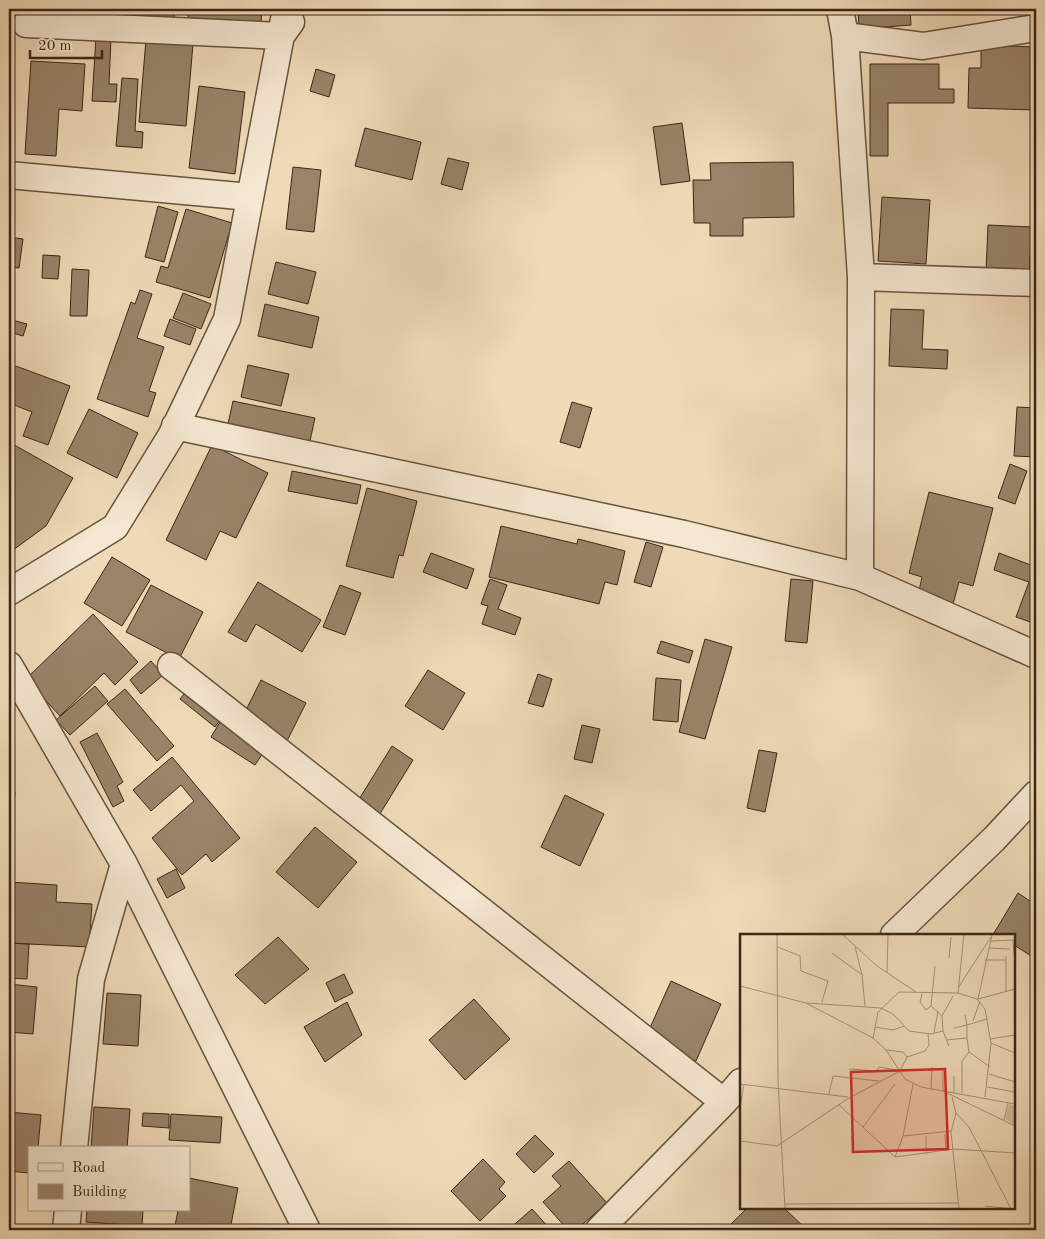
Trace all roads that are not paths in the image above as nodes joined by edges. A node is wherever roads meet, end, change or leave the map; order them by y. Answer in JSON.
{"nodes":[{"id":1,"x":286,"y":9,"type":"edge"},
{"id":2,"x":299,"y":9,"type":"edge"},
{"id":3,"x":840,"y":9,"type":"edge"},
{"id":4,"x":26,"y":24,"type":"dead end"},
{"id":5,"x":1036,"y":28,"type":"edge"},
{"id":6,"x":281,"y":36,"type":"junction"},
{"id":7,"x":845,"y":36,"type":"junction"},
{"id":8,"x":9,"y":175,"type":"edge"},
{"id":9,"x":250,"y":196,"type":"junction"},
{"id":10,"x":861,"y":276,"type":"junction"},
{"id":11,"x":1036,"y":283,"type":"edge"},
{"id":12,"x":176,"y":426,"type":"junction"},
{"id":13,"x":860,"y":578,"type":"junction"},
{"id":14,"x":9,"y":592,"type":"edge"},
{"id":15,"x":1036,"y":655,"type":"edge"},
{"id":16,"x":9,"y":665,"type":"edge"},
{"id":17,"x":171,"y":666,"type":"dead end"},
{"id":18,"x":1036,"y":794,"type":"edge"},
{"id":19,"x":124,"y":864,"type":"junction"},
{"id":20,"x":895,"y":934,"type":"edge"},
{"id":21,"x":740,"y":1083,"type":"edge"},
{"id":22,"x":724,"y":1102,"type":"junction"},
{"id":23,"x":74,"y":1146,"type":"edge"},
{"id":24,"x":68,"y":1212,"type":"edge"},
{"id":25,"x":66,"y":1230,"type":"edge"},
{"id":26,"x":307,"y":1230,"type":"edge"},
{"id":27,"x":599,"y":1230,"type":"edge"}],
"edges":[{"from":1,"to":6,"type":"street"},
{"from":2,"to":6,"type":"street"},
{"from":3,"to":7,"type":"street"},
{"from":4,"to":6,"type":"street"},
{"from":5,"to":7,"type":"street"},
{"from":6,"to":9,"type":"street"},
{"from":7,"to":10,"type":"street"},
{"from":8,"to":9,"type":"street"},
{"from":9,"to":12,"type":"street"},
{"from":10,"to":11,"type":"street"},
{"from":10,"to":13,"type":"street"},
{"from":12,"to":13,"type":"street"},
{"from":12,"to":14,"type":"street"},
{"from":13,"to":15,"type":"street"},
{"from":16,"to":19,"type":"street"},
{"from":17,"to":22,"type":"street"},
{"from":18,"to":20,"type":"street"},
{"from":19,"to":23,"type":"street"},
{"from":19,"to":26,"type":"street"},
{"from":21,"to":22,"type":"street"},
{"from":22,"to":27,"type":"street"},
{"from":24,"to":25,"type":"street"}]}
